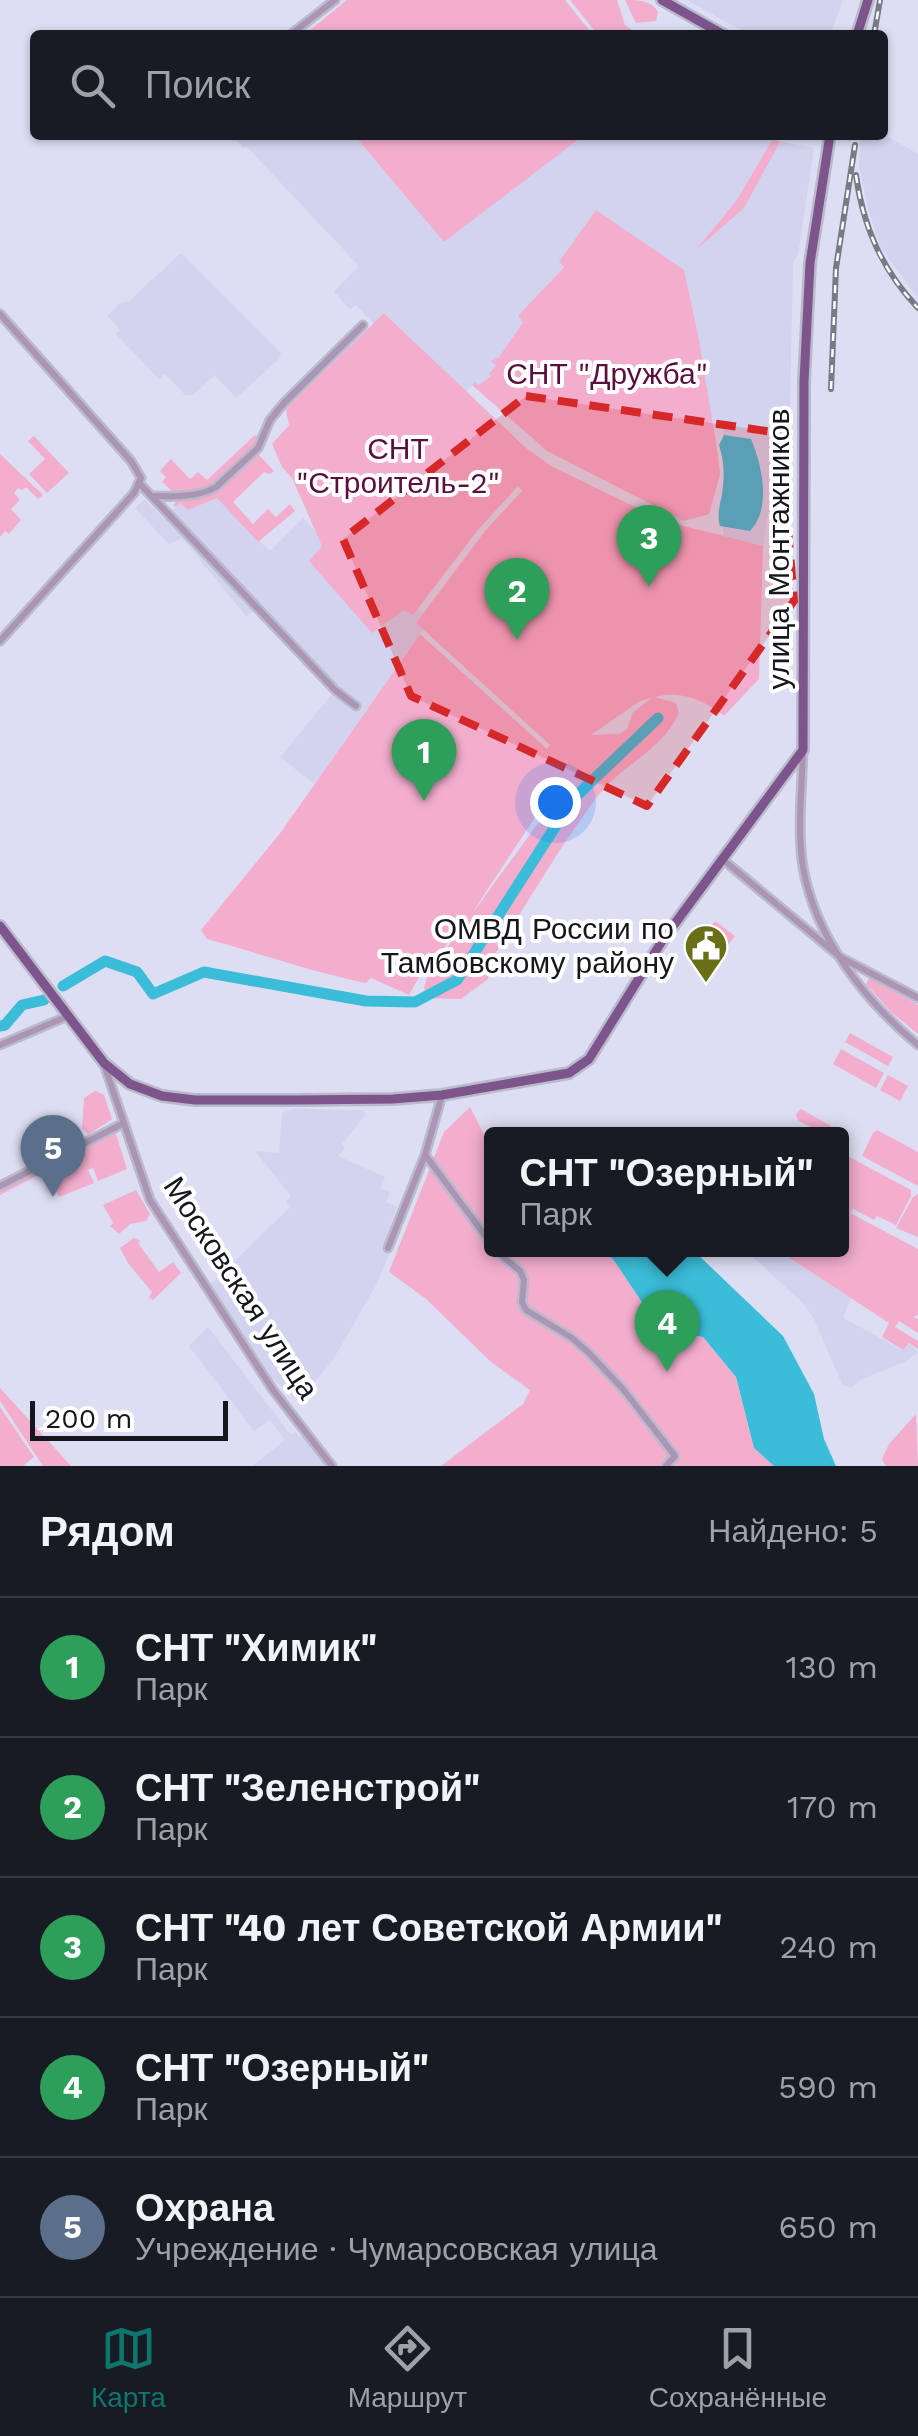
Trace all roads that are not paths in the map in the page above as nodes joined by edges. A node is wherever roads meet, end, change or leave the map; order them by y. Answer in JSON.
{"nodes":[{"id":1,"x":335,"y":0,"type":"edge"},
{"id":2,"x":662,"y":0,"type":"edge"},
{"id":3,"x":868,"y":0,"type":"edge"},
{"id":4,"x":296,"y":30,"type":"edge"},
{"id":5,"x":715,"y":30,"type":"edge"},
{"id":6,"x":859,"y":30,"type":"edge"},
{"id":7,"x":829,"y":140,"type":"edge"},
{"id":8,"x":0,"y":314,"type":"edge"},
{"id":9,"x":362,"y":325,"type":"dead end"},
{"id":10,"x":140,"y":483,"type":"junction"},
{"id":11,"x":152,"y":495,"type":"junction"},
{"id":12,"x":0,"y":641,"type":"edge"},
{"id":13,"x":356,"y":706,"type":"dead end"},
{"id":14,"x":803,"y":750,"type":"junction"},
{"id":15,"x":720,"y":858,"type":"junction"},
{"id":16,"x":0,"y":926,"type":"edge"},
{"id":17,"x":840,"y":957,"type":"junction"},
{"id":18,"x":918,"y":998,"type":"edge"},
{"id":19,"x":70,"y":1016,"type":"junction"},
{"id":20,"x":0,"y":1045,"type":"edge"},
{"id":21,"x":918,"y":1045,"type":"edge"},
{"id":22,"x":104,"y":1063,"type":"junction"},
{"id":23,"x":442,"y":1095,"type":"junction"},
{"id":24,"x":122,"y":1124,"type":"junction"},
{"id":25,"x":425,"y":1155,"type":"junction"},
{"id":26,"x":0,"y":1186,"type":"edge"},
{"id":27,"x":484,"y":1234,"type":"edge"},
{"id":28,"x":388,"y":1248,"type":"dead end"},
{"id":29,"x":505,"y":1257,"type":"edge"},
{"id":30,"x":332,"y":1466,"type":"edge"},
{"id":31,"x":666,"y":1466,"type":"edge"}],
"edges":[{"from":1,"to":4,"type":"street"},
{"from":2,"to":5,"type":"main road"},
{"from":3,"to":6,"type":"main road"},
{"from":7,"to":14,"type":"main road","name":"улица Монтажников"},
{"from":8,"to":10,"type":"street"},
{"from":9,"to":11,"type":"street"},
{"from":10,"to":11,"type":"street"},
{"from":10,"to":12,"type":"street"},
{"from":11,"to":13,"type":"street"},
{"from":14,"to":15,"type":"main road"},
{"from":14,"to":17,"type":"street","name":"улица Монтажников"},
{"from":15,"to":17,"type":"street"},
{"from":15,"to":23,"type":"main road"},
{"from":16,"to":19,"type":"main road","name":"Московская улица"},
{"from":17,"to":18,"type":"street"},
{"from":17,"to":21,"type":"street","name":"улица Монтажников"},
{"from":19,"to":20,"type":"street"},
{"from":19,"to":22,"type":"main road","name":"Московская улица"},
{"from":22,"to":23,"type":"main road"},
{"from":22,"to":24,"type":"street","name":"Московская улица"},
{"from":23,"to":25,"type":"street"},
{"from":24,"to":26,"type":"street"},
{"from":24,"to":30,"type":"street","name":"Московская улица"},
{"from":25,"to":27,"type":"street"},
{"from":25,"to":28,"type":"street"},
{"from":29,"to":31,"type":"street"}]}
